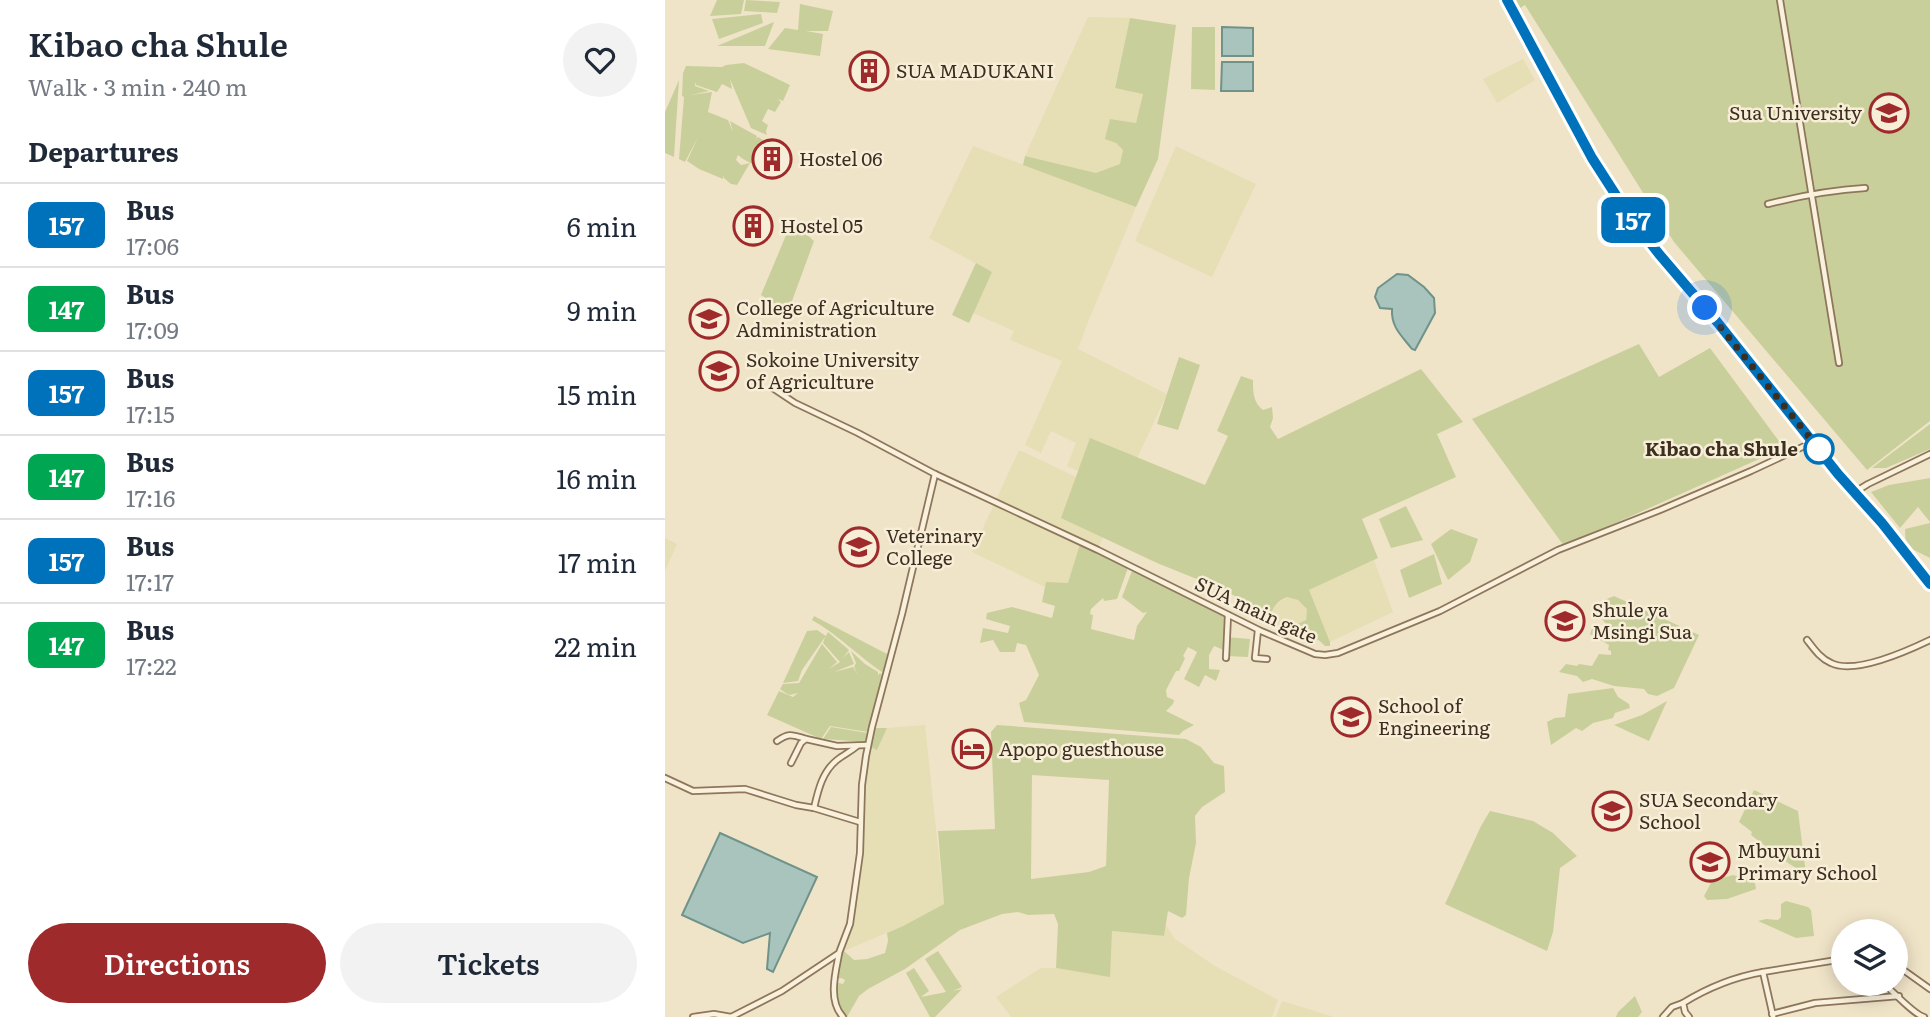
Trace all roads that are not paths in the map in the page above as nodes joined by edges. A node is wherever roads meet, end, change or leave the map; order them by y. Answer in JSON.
{"nodes":[{"id":1,"x":1507,"y":0,"type":"edge"},
{"id":2,"x":1780,"y":0,"type":"edge"},
{"id":3,"x":1865,"y":188,"type":"dead end"},
{"id":4,"x":1811,"y":194,"type":"junction"},
{"id":5,"x":1768,"y":204,"type":"dead end"},
{"id":6,"x":1839,"y":363,"type":"dead end"},
{"id":7,"x":774,"y":389,"type":"dead end"},
{"id":8,"x":1813,"y":442,"type":"junction"},
{"id":9,"x":1930,"y":454,"type":"edge"},
{"id":10,"x":935,"y":474,"type":"junction"},
{"id":11,"x":1854,"y":492,"type":"junction"},
{"id":12,"x":1930,"y":584,"type":"edge"},
{"id":13,"x":1228,"y":615,"type":"junction"},
{"id":14,"x":1258,"y":630,"type":"junction"},
{"id":15,"x":1807,"y":640,"type":"dead end"},
{"id":16,"x":1930,"y":640,"type":"edge"},
{"id":17,"x":1226,"y":658,"type":"dead end"},
{"id":18,"x":1267,"y":659,"type":"dead end"},
{"id":19,"x":806,"y":739,"type":"junction"},
{"id":20,"x":777,"y":741,"type":"dead end"},
{"id":21,"x":857,"y":746,"type":"junction"},
{"id":22,"x":868,"y":746,"type":"junction"},
{"id":23,"x":791,"y":763,"type":"dead end"},
{"id":24,"x":665,"y":778,"type":"edge"},
{"id":25,"x":814,"y":808,"type":"junction"},
{"id":26,"x":860,"y":822,"type":"junction"},
{"id":27,"x":839,"y":953,"type":"junction"},
{"id":28,"x":1831,"y":958,"type":"edge"},
{"id":29,"x":1763,"y":972,"type":"junction"},
{"id":30,"x":1908,"y":973,"type":"edge"},
{"id":31,"x":1930,"y":989,"type":"edge"},
{"id":32,"x":1899,"y":996,"type":"joint"},
{"id":33,"x":1683,"y":1003,"type":"junction"},
{"id":34,"x":1773,"y":1015,"type":"edge"},
{"id":35,"x":1930,"y":1015,"type":"edge"},
{"id":36,"x":693,"y":1017,"type":"edge"},
{"id":37,"x":731,"y":1017,"type":"edge"},
{"id":38,"x":843,"y":1017,"type":"edge"},
{"id":39,"x":1663,"y":1017,"type":"edge"},
{"id":40,"x":1689,"y":1017,"type":"edge"},
{"id":41,"x":1924,"y":1017,"type":"edge"}],
"edges":[{"from":1,"to":8,"type":"main road"},
{"from":2,"to":4,"type":"street"},
{"from":3,"to":4,"type":"street"},
{"from":4,"to":5,"type":"street"},
{"from":4,"to":6,"type":"street"},
{"from":7,"to":10,"type":"street","name":"SUA main gate"},
{"from":8,"to":11,"type":"main road"},
{"from":8,"to":14,"type":"street","name":"SUA main gate"},
{"from":9,"to":11,"type":"street"},
{"from":10,"to":13,"type":"street","name":"SUA main gate"},
{"from":10,"to":22,"type":"street"},
{"from":11,"to":12,"type":"main road"},
{"from":13,"to":14,"type":"street","name":"SUA main gate"},
{"from":13,"to":17,"type":"street"},
{"from":14,"to":18,"type":"street"},
{"from":15,"to":16,"type":"street"},
{"from":19,"to":20,"type":"street"},
{"from":19,"to":21,"type":"street"},
{"from":19,"to":23,"type":"street"},
{"from":21,"to":22,"type":"street"},
{"from":21,"to":25,"type":"street"},
{"from":22,"to":26,"type":"street"},
{"from":24,"to":25,"type":"street"},
{"from":25,"to":26,"type":"street"},
{"from":26,"to":27,"type":"street"},
{"from":27,"to":37,"type":"street"},
{"from":27,"to":38,"type":"street"},
{"from":28,"to":29,"type":"street"},
{"from":29,"to":33,"type":"street"},
{"from":29,"to":34,"type":"street"},
{"from":30,"to":31,"type":"street"},
{"from":32,"to":34,"type":"street"},
{"from":32,"to":41,"type":"street"},
{"from":33,"to":39,"type":"street"},
{"from":33,"to":40,"type":"street"},
{"from":35,"to":41,"type":"street"},
{"from":36,"to":37,"type":"street"}]}
